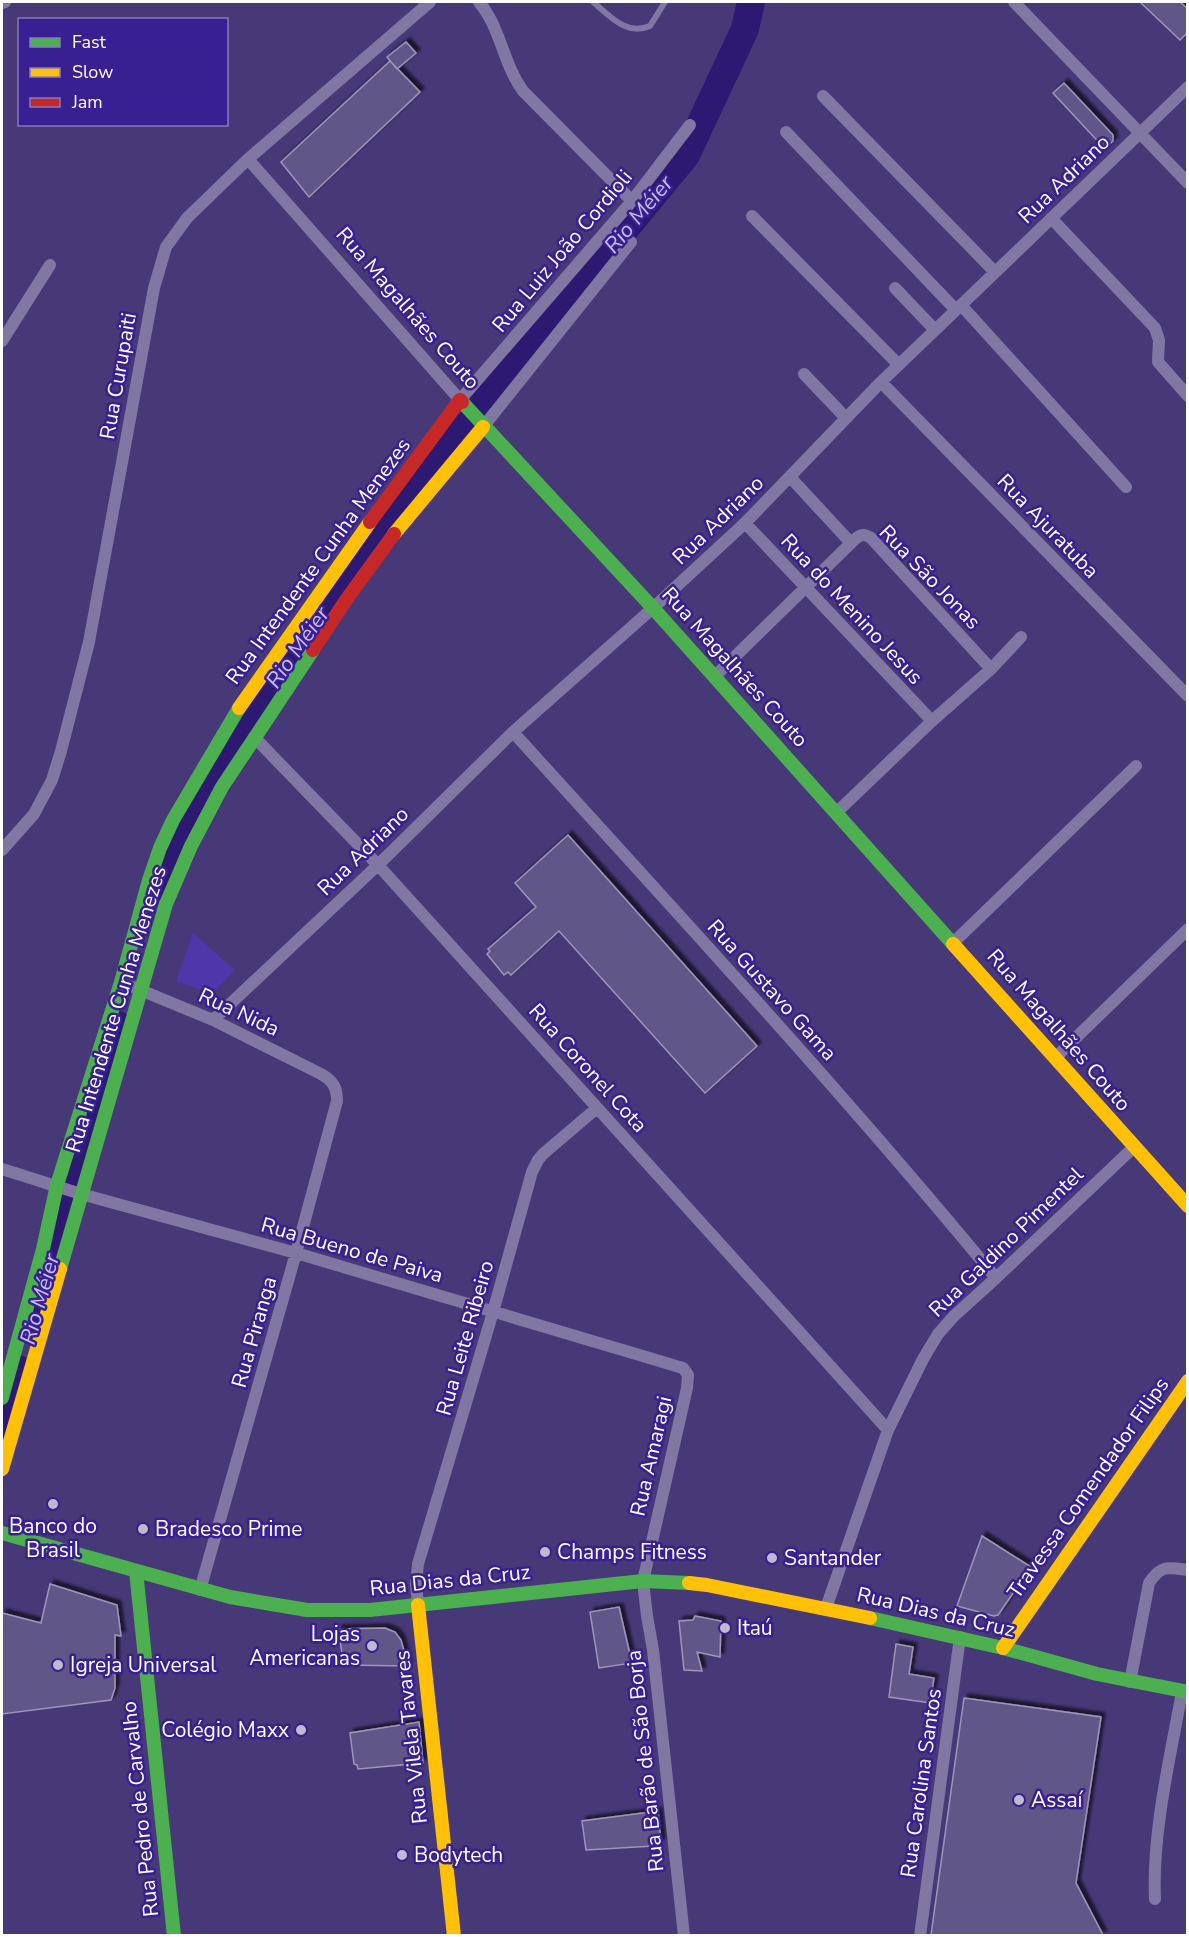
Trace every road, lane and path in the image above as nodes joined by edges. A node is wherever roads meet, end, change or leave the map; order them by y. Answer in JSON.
{"nodes":[{"id":1,"x":430,"y":2,"type":"edge"},
{"id":2,"x":480,"y":2,"type":"edge"},
{"id":3,"x":592,"y":2,"type":"edge"},
{"id":4,"x":665,"y":2,"type":"edge"},
{"id":5,"x":1014,"y":2,"type":"edge"},
{"id":6,"x":1188,"y":87,"type":"edge"},
{"id":7,"x":823,"y":96,"type":"dead end"},
{"id":8,"x":690,"y":125,"type":"dead end"},
{"id":9,"x":786,"y":132,"type":"dead end"},
{"id":10,"x":1140,"y":133,"type":"junction"},
{"id":11,"x":248,"y":159,"type":"junction"},
{"id":12,"x":1188,"y":183,"type":"edge"},
{"id":13,"x":632,"y":201,"type":"junction"},
{"id":14,"x":752,"y":216,"type":"dead end"},
{"id":15,"x":1051,"y":219,"type":"junction"},
{"id":16,"x":632,"y":242,"type":"dead end"},
{"id":17,"x":50,"y":265,"type":"dead end"},
{"id":18,"x":995,"y":272,"type":"junction"},
{"id":19,"x":895,"y":288,"type":"dead end"},
{"id":20,"x":958,"y":308,"type":"junction"},
{"id":21,"x":935,"y":330,"type":"junction"},
{"id":22,"x":2,"y":340,"type":"edge"},
{"id":23,"x":899,"y":365,"type":"junction"},
{"id":24,"x":804,"y":374,"type":"dead end"},
{"id":25,"x":881,"y":382,"type":"junction"},
{"id":26,"x":1188,"y":396,"type":"edge"},
{"id":27,"x":472,"y":413,"type":"junction"},
{"id":28,"x":846,"y":418,"type":"junction"},
{"id":29,"x":790,"y":477,"type":"junction"},
{"id":30,"x":1125,"y":487,"type":"dead end"},
{"id":31,"x":744,"y":523,"type":"junction"},
{"id":32,"x":851,"y":543,"type":"junction"},
{"id":33,"x":805,"y":588,"type":"junction"},
{"id":34,"x":653,"y":608,"type":"junction"},
{"id":35,"x":1021,"y":637,"type":"dead end"},
{"id":36,"x":991,"y":669,"type":"junction"},
{"id":37,"x":714,"y":677,"type":"junction"},
{"id":38,"x":1188,"y":696,"type":"edge"},
{"id":39,"x":932,"y":721,"type":"junction"},
{"id":40,"x":513,"y":732,"type":"junction"},
{"id":41,"x":254,"y":737,"type":"junction"},
{"id":42,"x":1136,"y":766,"type":"dead end"},
{"id":43,"x":837,"y":812,"type":"junction"},
{"id":44,"x":2,"y":850,"type":"edge"},
{"id":45,"x":378,"y":865,"type":"junction"},
{"id":46,"x":1188,"y":929,"type":"edge"},
{"id":47,"x":954,"y":942,"type":"junction"},
{"id":48,"x":121,"y":982,"type":"junction"},
{"id":49,"x":140,"y":988,"type":"junction"},
{"id":50,"x":213,"y":1020,"type":"junction"},
{"id":51,"x":1056,"y":1058,"type":"junction"},
{"id":52,"x":335,"y":1085,"type":"joint"},
{"id":53,"x":597,"y":1108,"type":"junction"},
{"id":54,"x":1134,"y":1147,"type":"junction"},
{"id":55,"x":2,"y":1169,"type":"edge"},
{"id":56,"x":60,"y":1187,"type":"junction"},
{"id":57,"x":79,"y":1193,"type":"junction"},
{"id":58,"x":1188,"y":1206,"type":"edge"},
{"id":59,"x":297,"y":1253,"type":"junction"},
{"id":60,"x":996,"y":1278,"type":"junction"},
{"id":61,"x":493,"y":1312,"type":"junction"},
{"id":62,"x":688,"y":1375,"type":"joint"},
{"id":63,"x":1188,"y":1381,"type":"edge"},
{"id":64,"x":2,"y":1398,"type":"edge"},
{"id":65,"x":888,"y":1430,"type":"junction"},
{"id":66,"x":2,"y":1469,"type":"edge"},
{"id":67,"x":2,"y":1533,"type":"edge"},
{"id":68,"x":136,"y":1570,"type":"junction"},
{"id":69,"x":1188,"y":1570,"type":"edge"},
{"id":70,"x":643,"y":1581,"type":"junction"},
{"id":71,"x":200,"y":1590,"type":"junction"},
{"id":72,"x":418,"y":1605,"type":"junction"},
{"id":73,"x":826,"y":1608,"type":"junction"},
{"id":74,"x":960,"y":1637,"type":"junction"},
{"id":75,"x":1003,"y":1648,"type":"junction"},
{"id":76,"x":1130,"y":1682,"type":"junction"},
{"id":77,"x":1185,"y":1692,"type":"edge"},
{"id":78,"x":1155,"y":1899,"type":"dead end"},
{"id":79,"x":174,"y":1935,"type":"edge"},
{"id":80,"x":454,"y":1935,"type":"edge"},
{"id":81,"x":684,"y":1935,"type":"edge"},
{"id":82,"x":920,"y":1935,"type":"edge"}],
"edges":[{"from":1,"to":11,"type":"street","name":"Rua Curupaiti"},
{"from":2,"to":13,"type":"street"},
{"from":3,"to":4,"type":"lane"},
{"from":5,"to":10,"type":"street"},
{"from":6,"to":10,"type":"street","name":"Rua Adriano"},
{"from":7,"to":18,"type":"street"},
{"from":8,"to":13,"type":"street","name":"Rua Luiz João Cordioli"},
{"from":9,"to":20,"type":"street"},
{"from":10,"to":12,"type":"street"},
{"from":10,"to":15,"type":"street","name":"Rua Adriano"},
{"from":11,"to":27,"type":"street","name":"Rua Magalhães Couto"},
{"from":11,"to":44,"type":"street","name":"Rua Curupaiti"},
{"from":13,"to":27,"type":"street","name":"Rua Luiz João Cordioli"},
{"from":14,"to":23,"type":"street"},
{"from":15,"to":18,"type":"street","name":"Rua Adriano"},
{"from":15,"to":26,"type":"street"},
{"from":16,"to":27,"type":"street"},
{"from":17,"to":22,"type":"street"},
{"from":18,"to":20,"type":"street","name":"Rua Adriano"},
{"from":19,"to":21,"type":"street"},
{"from":20,"to":21,"type":"street","name":"Rua Adriano"},
{"from":20,"to":30,"type":"street"},
{"from":21,"to":23,"type":"street","name":"Rua Adriano"},
{"from":23,"to":25,"type":"street","name":"Rua Adriano"},
{"from":24,"to":28,"type":"street"},
{"from":25,"to":28,"type":"street","name":"Rua Adriano"},
{"from":25,"to":38,"type":"street","name":"Rua Ajuratuba"},
{"from":27,"to":34,"type":"street","name":"Rua Magalhães Couto"},
{"from":27,"to":41,"type":"street","name":"Rua Intendente Cunha Menezes"},
{"from":27,"to":48,"type":"street","name":"Rua Intendente Cunha Menezes"},
{"from":28,"to":29,"type":"street","name":"Rua Adriano"},
{"from":29,"to":31,"type":"street","name":"Rua Adriano"},
{"from":29,"to":32,"type":"street","name":"Rua São Jonas"},
{"from":31,"to":33,"type":"street","name":"Rua do Menino Jesus"},
{"from":31,"to":34,"type":"street","name":"Rua Adriano"},
{"from":32,"to":33,"type":"street"},
{"from":32,"to":36,"type":"street","name":"Rua São Jonas"},
{"from":33,"to":37,"type":"street"},
{"from":33,"to":39,"type":"street","name":"Rua do Menino Jesus"},
{"from":34,"to":37,"type":"street","name":"Rua Magalhães Couto"},
{"from":34,"to":40,"type":"street","name":"Rua Adriano"},
{"from":35,"to":36,"type":"street"},
{"from":36,"to":39,"type":"street"},
{"from":37,"to":43,"type":"street","name":"Rua Magalhães Couto"},
{"from":39,"to":43,"type":"street"},
{"from":40,"to":45,"type":"street","name":"Rua Adriano"},
{"from":40,"to":60,"type":"street","name":"Rua Gustavo Gama"},
{"from":41,"to":45,"type":"street","name":"Rua Coronel Cota"},
{"from":41,"to":49,"type":"street","name":"Rua Intendente Cunha Menezes"},
{"from":42,"to":47,"type":"street"},
{"from":43,"to":47,"type":"street","name":"Rua Magalhães Couto"},
{"from":45,"to":50,"type":"street","name":"Rua Adriano"},
{"from":45,"to":53,"type":"street","name":"Rua Coronel Cota"},
{"from":46,"to":51,"type":"street"},
{"from":47,"to":51,"type":"street","name":"Rua Magalhães Couto"},
{"from":48,"to":49,"type":"street","name":"Rua Nida"},
{"from":48,"to":56,"type":"street","name":"Rua Intendente Cunha Menezes"},
{"from":49,"to":50,"type":"street","name":"Rua Nida"},
{"from":49,"to":57,"type":"street","name":"Rua Intendente Cunha Menezes"},
{"from":50,"to":52,"type":"street","name":"Rua Nida"},
{"from":51,"to":54,"type":"street","name":"Rua Magalhães Couto"},
{"from":52,"to":59,"type":"street","name":"Rua Piranga"},
{"from":53,"to":61,"type":"street","name":"Rua Leite Ribeiro"},
{"from":53,"to":65,"type":"street","name":"Rua Coronel Cota"},
{"from":54,"to":58,"type":"street","name":"Rua Magalhães Couto"},
{"from":54,"to":60,"type":"street","name":"Rua Galdino Pimentel"},
{"from":55,"to":56,"type":"street","name":"Rua Bueno de Paiva"},
{"from":56,"to":57,"type":"street","name":"Rua Bueno de Paiva"},
{"from":56,"to":64,"type":"street","name":"Rua Intendente Cunha Menezes"},
{"from":57,"to":59,"type":"street","name":"Rua Bueno de Paiva"},
{"from":57,"to":66,"type":"street","name":"Rua Intendente Cunha Menezes"},
{"from":59,"to":61,"type":"street","name":"Rua Bueno de Paiva"},
{"from":59,"to":71,"type":"street","name":"Rua Piranga"},
{"from":60,"to":65,"type":"street","name":"Rua Galdino Pimentel"},
{"from":61,"to":62,"type":"street","name":"Rua Bueno de Paiva"},
{"from":61,"to":72,"type":"street","name":"Rua Leite Ribeiro"},
{"from":62,"to":70,"type":"street","name":"Rua Amaragi"},
{"from":63,"to":75,"type":"street","name":"Travessa Comendador Filips"},
{"from":65,"to":73,"type":"street","name":"Rua Galdino Pimentel"},
{"from":67,"to":68,"type":"street","name":"Rua Dias da Cruz"},
{"from":68,"to":71,"type":"street","name":"Rua Dias da Cruz"},
{"from":68,"to":79,"type":"street","name":"Rua Pedro de Carvalho"},
{"from":69,"to":76,"type":"street"},
{"from":70,"to":72,"type":"street","name":"Rua Dias da Cruz"},
{"from":70,"to":73,"type":"street","name":"Rua Dias da Cruz"},
{"from":70,"to":81,"type":"street","name":"Rua Barão de São Borja"},
{"from":71,"to":72,"type":"street","name":"Rua Dias da Cruz"},
{"from":72,"to":80,"type":"street","name":"Rua Vilela Tavares"},
{"from":73,"to":74,"type":"street","name":"Rua Dias da Cruz"},
{"from":74,"to":75,"type":"street","name":"Rua Dias da Cruz"},
{"from":74,"to":82,"type":"street","name":"Rua Carolina Santos"},
{"from":75,"to":76,"type":"street","name":"Rua Dias da Cruz"},
{"from":76,"to":77,"type":"street","name":"Rua Dias da Cruz"},
{"from":77,"to":78,"type":"street"}]}
